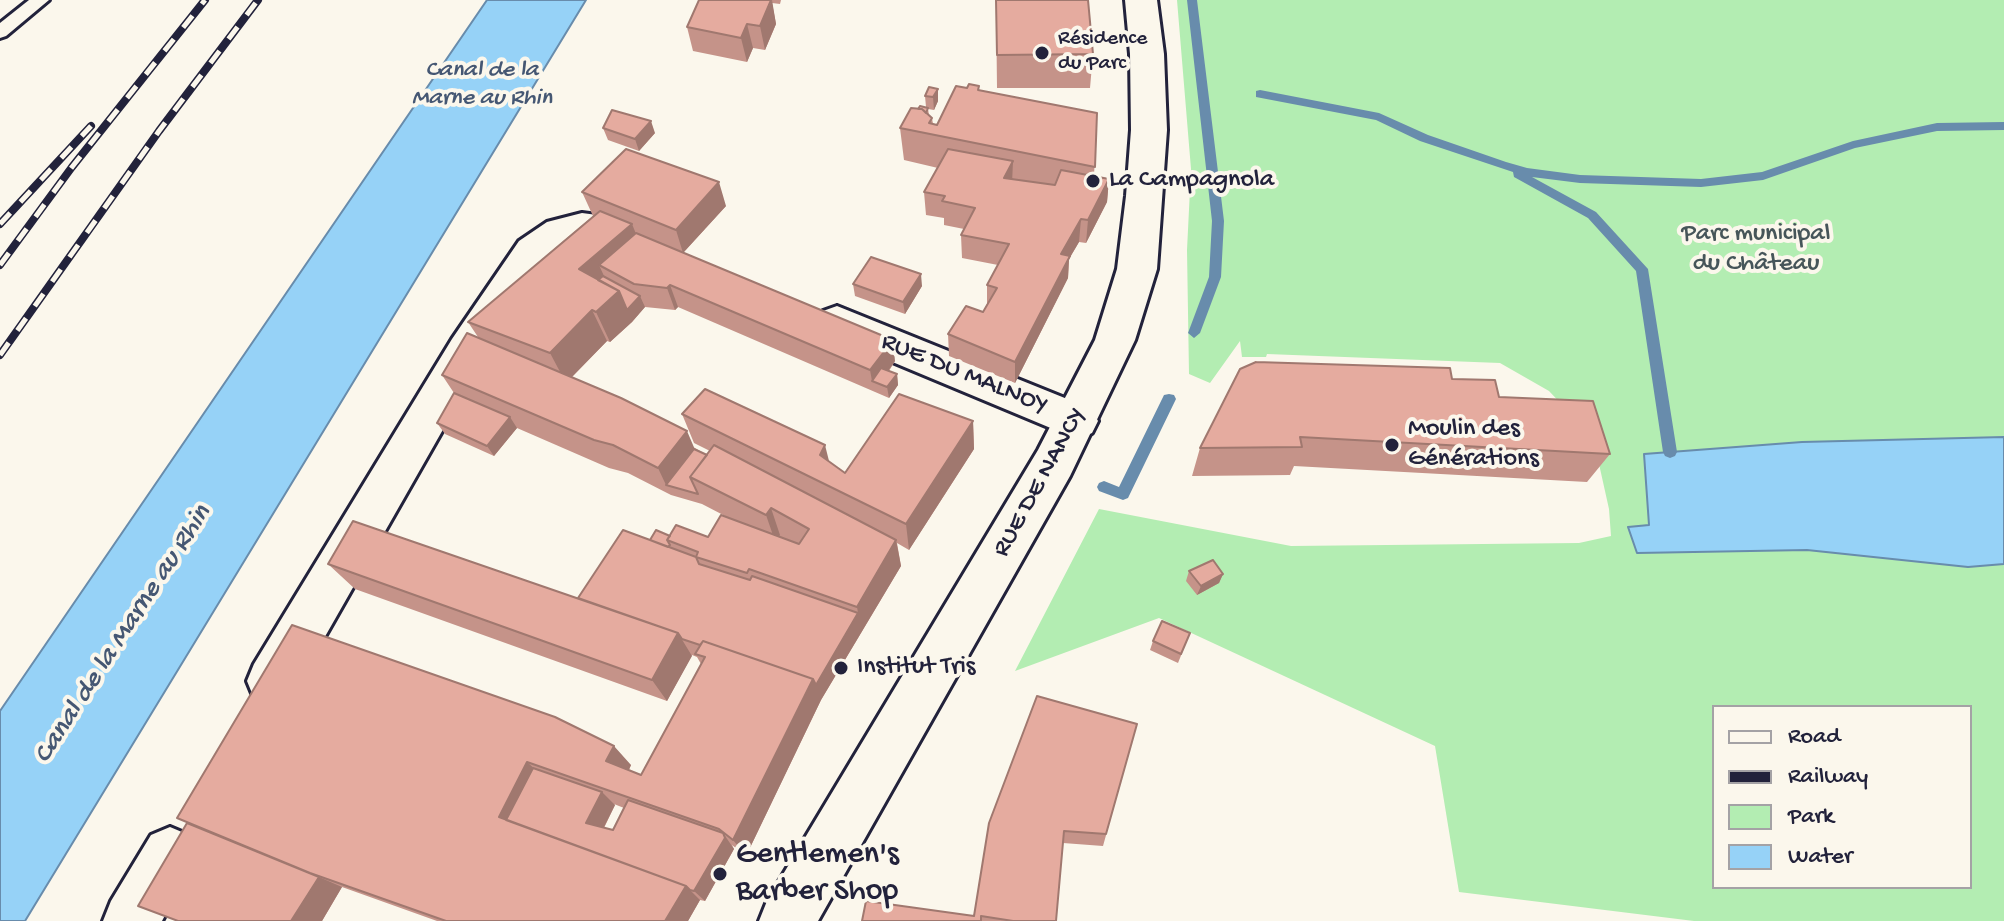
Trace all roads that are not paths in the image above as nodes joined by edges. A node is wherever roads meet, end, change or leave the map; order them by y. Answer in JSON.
{"nodes":[{"id":1,"x":40,"y":0,"type":"edge"},
{"id":2,"x":1141,"y":0,"type":"edge"},
{"id":3,"x":0,"y":32,"type":"edge"},
{"id":4,"x":665,"y":252,"type":"edge"},
{"id":5,"x":810,"y":311,"type":"edge"},
{"id":6,"x":1077,"y":421,"type":"junction"},
{"id":7,"x":251,"y":717,"type":"edge"},
{"id":8,"x":195,"y":812,"type":"edge"},
{"id":9,"x":131,"y":921,"type":"edge"},
{"id":10,"x":787,"y":921,"type":"edge"}],
"edges":[{"from":1,"to":3,"type":"lane"},
{"from":2,"to":6,"type":"main road","name":"RUE DE NANCY"},
{"from":4,"to":7,"type":"main road"},
{"from":5,"to":6,"type":"main road","name":"RUE DU MALNOY"},
{"from":6,"to":10,"type":"main road","name":"RUE DE NANCY"},
{"from":8,"to":9,"type":"main road"}]}
